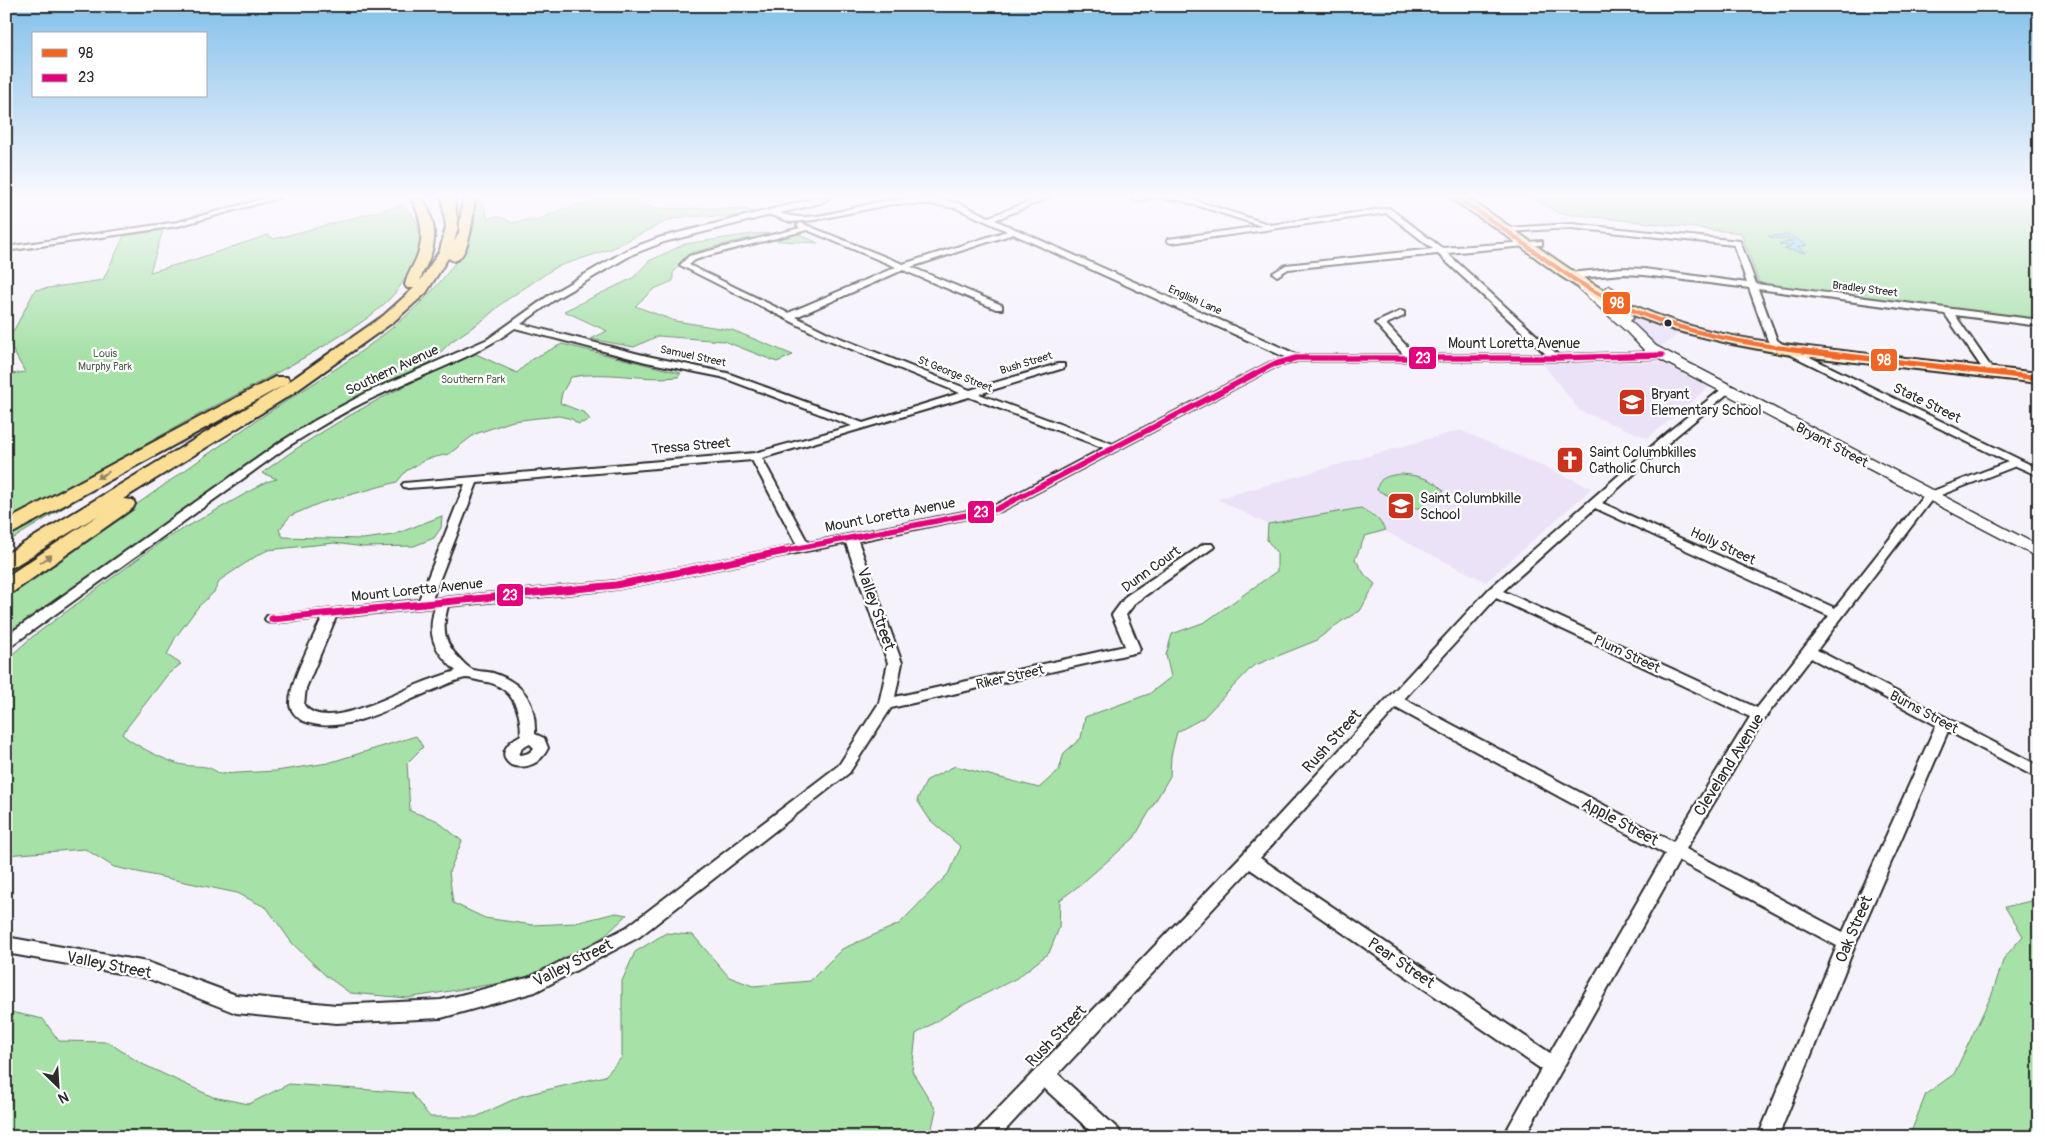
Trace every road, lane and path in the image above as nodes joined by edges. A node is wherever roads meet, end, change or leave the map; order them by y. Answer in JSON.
{"nodes":[{"id":1,"x":426,"y":250,"type":"edge"},
{"id":2,"x":434,"y":250,"type":"edge"},
{"id":3,"x":445,"y":250,"type":"edge"},
{"id":4,"x":457,"y":250,"type":"edge"},
{"id":5,"x":634,"y":250,"type":"edge"},
{"id":6,"x":718,"y":250,"type":"edge"},
{"id":7,"x":859,"y":250,"type":"edge"},
{"id":8,"x":954,"y":250,"type":"edge"},
{"id":9,"x":1057,"y":250,"type":"edge"},
{"id":10,"x":1448,"y":250,"type":"edge"},
{"id":11,"x":1535,"y":250,"type":"edge"},
{"id":12,"x":1547,"y":250,"type":"edge"},
{"id":13,"x":1739,"y":250,"type":"edge"},
{"id":14,"x":1440,"y":251,"type":"junction"},
{"id":15,"x":900,"y":268,"type":"junction"},
{"id":16,"x":1277,"y":273,"type":"dead end"},
{"id":17,"x":1576,"y":278,"type":"junction"},
{"id":18,"x":1753,"y":286,"type":"junction"},
{"id":19,"x":416,"y":287,"type":"junction"},
{"id":20,"x":1609,"y":290,"type":"junction"},
{"id":21,"x":999,"y":308,"type":"dead end"},
{"id":22,"x":1948,"y":311,"type":"junction"},
{"id":23,"x":1401,"y":314,"type":"dead end"},
{"id":24,"x":790,"y":316,"type":"junction"},
{"id":25,"x":1625,"y":316,"type":"junction"},
{"id":26,"x":2039,"y":323,"type":"edge"},
{"id":27,"x":514,"y":325,"type":"junction"},
{"id":28,"x":1779,"y":345,"type":"junction"},
{"id":29,"x":1662,"y":355,"type":"junction"},
{"id":30,"x":1296,"y":358,"type":"junction"},
{"id":31,"x":1412,"y":358,"type":"junction"},
{"id":32,"x":1556,"y":358,"type":"junction"},
{"id":33,"x":1061,"y":366,"type":"dead end"},
{"id":34,"x":300,"y":369,"type":"junction"},
{"id":35,"x":1987,"y":369,"type":"junction"},
{"id":36,"x":2039,"y":371,"type":"edge"},
{"id":37,"x":2039,"y":378,"type":"edge"},
{"id":38,"x":1727,"y":390,"type":"junction"},
{"id":39,"x":286,"y":391,"type":"junction"},
{"id":40,"x":970,"y":394,"type":"junction"},
{"id":41,"x":863,"y":426,"type":"junction"},
{"id":42,"x":1113,"y":448,"type":"junction"},
{"id":43,"x":756,"y":456,"type":"junction"},
{"id":44,"x":2017,"y":462,"type":"junction"},
{"id":45,"x":2039,"y":473,"type":"edge"},
{"id":46,"x":472,"y":481,"type":"junction"},
{"id":47,"x":408,"y":485,"type":"dead end"},
{"id":48,"x":1930,"y":496,"type":"junction"},
{"id":49,"x":1595,"y":504,"type":"junction"},
{"id":50,"x":6,"y":529,"type":"edge"},
{"id":51,"x":851,"y":539,"type":"junction"},
{"id":52,"x":804,"y":547,"type":"junction"},
{"id":53,"x":1208,"y":547,"type":"dead end"},
{"id":54,"x":6,"y":550,"type":"edge"},
{"id":55,"x":2039,"y":553,"type":"edge"},
{"id":56,"x":6,"y":563,"type":"edge"},
{"id":57,"x":6,"y":587,"type":"edge"},
{"id":58,"x":1494,"y":592,"type":"junction"},
{"id":59,"x":442,"y":602,"type":"junction"},
{"id":60,"x":424,"y":604,"type":"junction"},
{"id":61,"x":331,"y":613,"type":"junction"},
{"id":62,"x":1838,"y":615,"type":"junction"},
{"id":63,"x":272,"y":619,"type":"dead end"},
{"id":64,"x":6,"y":643,"type":"edge"},
{"id":65,"x":1133,"y":649,"type":"joint"},
{"id":66,"x":1808,"y":651,"type":"junction"},
{"id":67,"x":467,"y":673,"type":"junction"},
{"id":68,"x":1393,"y":700,"type":"junction"},
{"id":69,"x":886,"y":704,"type":"junction"},
{"id":70,"x":1759,"y":715,"type":"junction"},
{"id":71,"x":1944,"y":723,"type":"junction"},
{"id":72,"x":528,"y":738,"type":"dead end"},
{"id":73,"x":2039,"y":773,"type":"edge"},
{"id":74,"x":1674,"y":852,"type":"junction"},
{"id":75,"x":1249,"y":859,"type":"junction"},
{"id":76,"x":1847,"y":943,"type":"junction"},
{"id":77,"x":6,"y":946,"type":"edge"},
{"id":78,"x":1554,"y":1067,"type":"junction"},
{"id":79,"x":1043,"y":1074,"type":"junction"},
{"id":80,"x":985,"y":1137,"type":"edge"},
{"id":81,"x":1112,"y":1137,"type":"edge"},
{"id":82,"x":1513,"y":1137,"type":"edge"},
{"id":83,"x":1768,"y":1137,"type":"edge"}],
"edges":[{"from":1,"to":19,"type":"main road"},
{"from":2,"to":19,"type":"main road"},
{"from":3,"to":19,"type":"main road"},
{"from":4,"to":19,"type":"main road"},
{"from":5,"to":27,"type":"street","name":"Southern Avenue"},
{"from":6,"to":24,"type":"street","name":"St George Street"},
{"from":7,"to":15,"type":"street"},
{"from":8,"to":15,"type":"street"},
{"from":9,"to":30,"type":"street","name":"English Lane"},
{"from":10,"to":14,"type":"street"},
{"from":11,"to":17,"type":"main road"},
{"from":12,"to":17,"type":"main road"},
{"from":13,"to":18,"type":"street"},
{"from":14,"to":16,"type":"street"},
{"from":14,"to":32,"type":"street"},
{"from":15,"to":21,"type":"street"},
{"from":15,"to":24,"type":"street"},
{"from":17,"to":18,"type":"street","name":"Bradley Street"},
{"from":17,"to":20,"type":"main road"},
{"from":17,"to":25,"type":"main road"},
{"from":17,"to":25,"type":"main road"},
{"from":18,"to":22,"type":"street","name":"Bradley Street"},
{"from":18,"to":28,"type":"street"},
{"from":19,"to":34,"type":"main road"},
{"from":19,"to":39,"type":"main road"},
{"from":20,"to":25,"type":"main road"},
{"from":20,"to":28,"type":"main road"},
{"from":22,"to":26,"type":"street","name":"Bradley Street"},
{"from":22,"to":35,"type":"street"},
{"from":23,"to":31,"type":"street"},
{"from":24,"to":40,"type":"street","name":"St George Street"},
{"from":25,"to":28,"type":"main road"},
{"from":25,"to":29,"type":"main road","name":"Bryant Street"},
{"from":27,"to":41,"type":"street","name":"Samuel Street"},
{"from":27,"to":64,"type":"street","name":"Southern Avenue"},
{"from":28,"to":35,"type":"main road"},
{"from":28,"to":44,"type":"street","name":"State Street"},
{"from":29,"to":32,"type":"street","name":"Mount Loretta Avenue"},
{"from":29,"to":38,"type":"main road","name":"Bryant Street"},
{"from":30,"to":31,"type":"street","name":"Mount Loretta Avenue"},
{"from":30,"to":42,"type":"street","name":"Mount Loretta Avenue"},
{"from":31,"to":32,"type":"street","name":"Mount Loretta Avenue"},
{"from":33,"to":40,"type":"street","name":"Bush Street"},
{"from":34,"to":50,"type":"main road","one_way":true},
{"from":34,"to":54,"type":"main road"},
{"from":35,"to":36,"type":"main road"},
{"from":35,"to":37,"type":"main road"},
{"from":38,"to":48,"type":"main road","name":"Bryant Street"},
{"from":38,"to":49,"type":"street","name":"Rush Street"},
{"from":39,"to":56,"type":"main road"},
{"from":57,"to":39,"type":"main road","one_way":true},
{"from":40,"to":41,"type":"street","name":"Tressa Street"},
{"from":40,"to":42,"type":"street","name":"St George Street"},
{"from":41,"to":43,"type":"street","name":"Tressa Street"},
{"from":42,"to":51,"type":"street","name":"Mount Loretta Avenue"},
{"from":43,"to":46,"type":"street","name":"Tressa Street"},
{"from":43,"to":52,"type":"street"},
{"from":44,"to":45,"type":"street","name":"State Street"},
{"from":44,"to":48,"type":"street"},
{"from":46,"to":47,"type":"street","name":"Tressa Street"},
{"from":46,"to":60,"type":"street"},
{"from":48,"to":55,"type":"main road","name":"Bryant Street"},
{"from":48,"to":62,"type":"street","name":"Cleveland Avenue"},
{"from":49,"to":58,"type":"street","name":"Rush Street"},
{"from":49,"to":62,"type":"street","name":"Holly Street"},
{"from":51,"to":52,"type":"street","name":"Mount Loretta Avenue"},
{"from":51,"to":69,"type":"street","name":"Valley Street"},
{"from":52,"to":59,"type":"street","name":"Mount Loretta Avenue"},
{"from":53,"to":65,"type":"street","name":"Dunn Court"},
{"from":58,"to":68,"type":"street","name":"Rush Street"},
{"from":58,"to":70,"type":"street","name":"Plum Street"},
{"from":59,"to":60,"type":"street","name":"Mount Loretta Avenue"},
{"from":59,"to":67,"type":"street"},
{"from":60,"to":61,"type":"street","name":"Mount Loretta Avenue"},
{"from":61,"to":63,"type":"street","name":"Mount Loretta Avenue"},
{"from":61,"to":67,"type":"street"},
{"from":62,"to":66,"type":"street","name":"Cleveland Avenue"},
{"from":65,"to":69,"type":"street","name":"Riker Street"},
{"from":66,"to":70,"type":"street","name":"Cleveland Avenue"},
{"from":66,"to":71,"type":"street","name":"Burns Street"},
{"from":67,"to":72,"type":"street"},
{"from":68,"to":74,"type":"street","name":"Apple Street"},
{"from":68,"to":75,"type":"street","name":"Rush Street"},
{"from":69,"to":77,"type":"street","name":"Valley Street"},
{"from":70,"to":74,"type":"street","name":"Cleveland Avenue"},
{"from":71,"to":73,"type":"street","name":"Burns Street"},
{"from":71,"to":76,"type":"street","name":"Oak Street"},
{"from":74,"to":76,"type":"street","name":"Apple Street"},
{"from":74,"to":78,"type":"street","name":"Cleveland Avenue"},
{"from":75,"to":78,"type":"street","name":"Pear Street"},
{"from":75,"to":79,"type":"street","name":"Rush Street"},
{"from":76,"to":83,"type":"street","name":"Oak Street"},
{"from":78,"to":82,"type":"street","name":"Cleveland Avenue"},
{"from":79,"to":80,"type":"street","name":"Rush Street"},
{"from":79,"to":81,"type":"street"}]}
